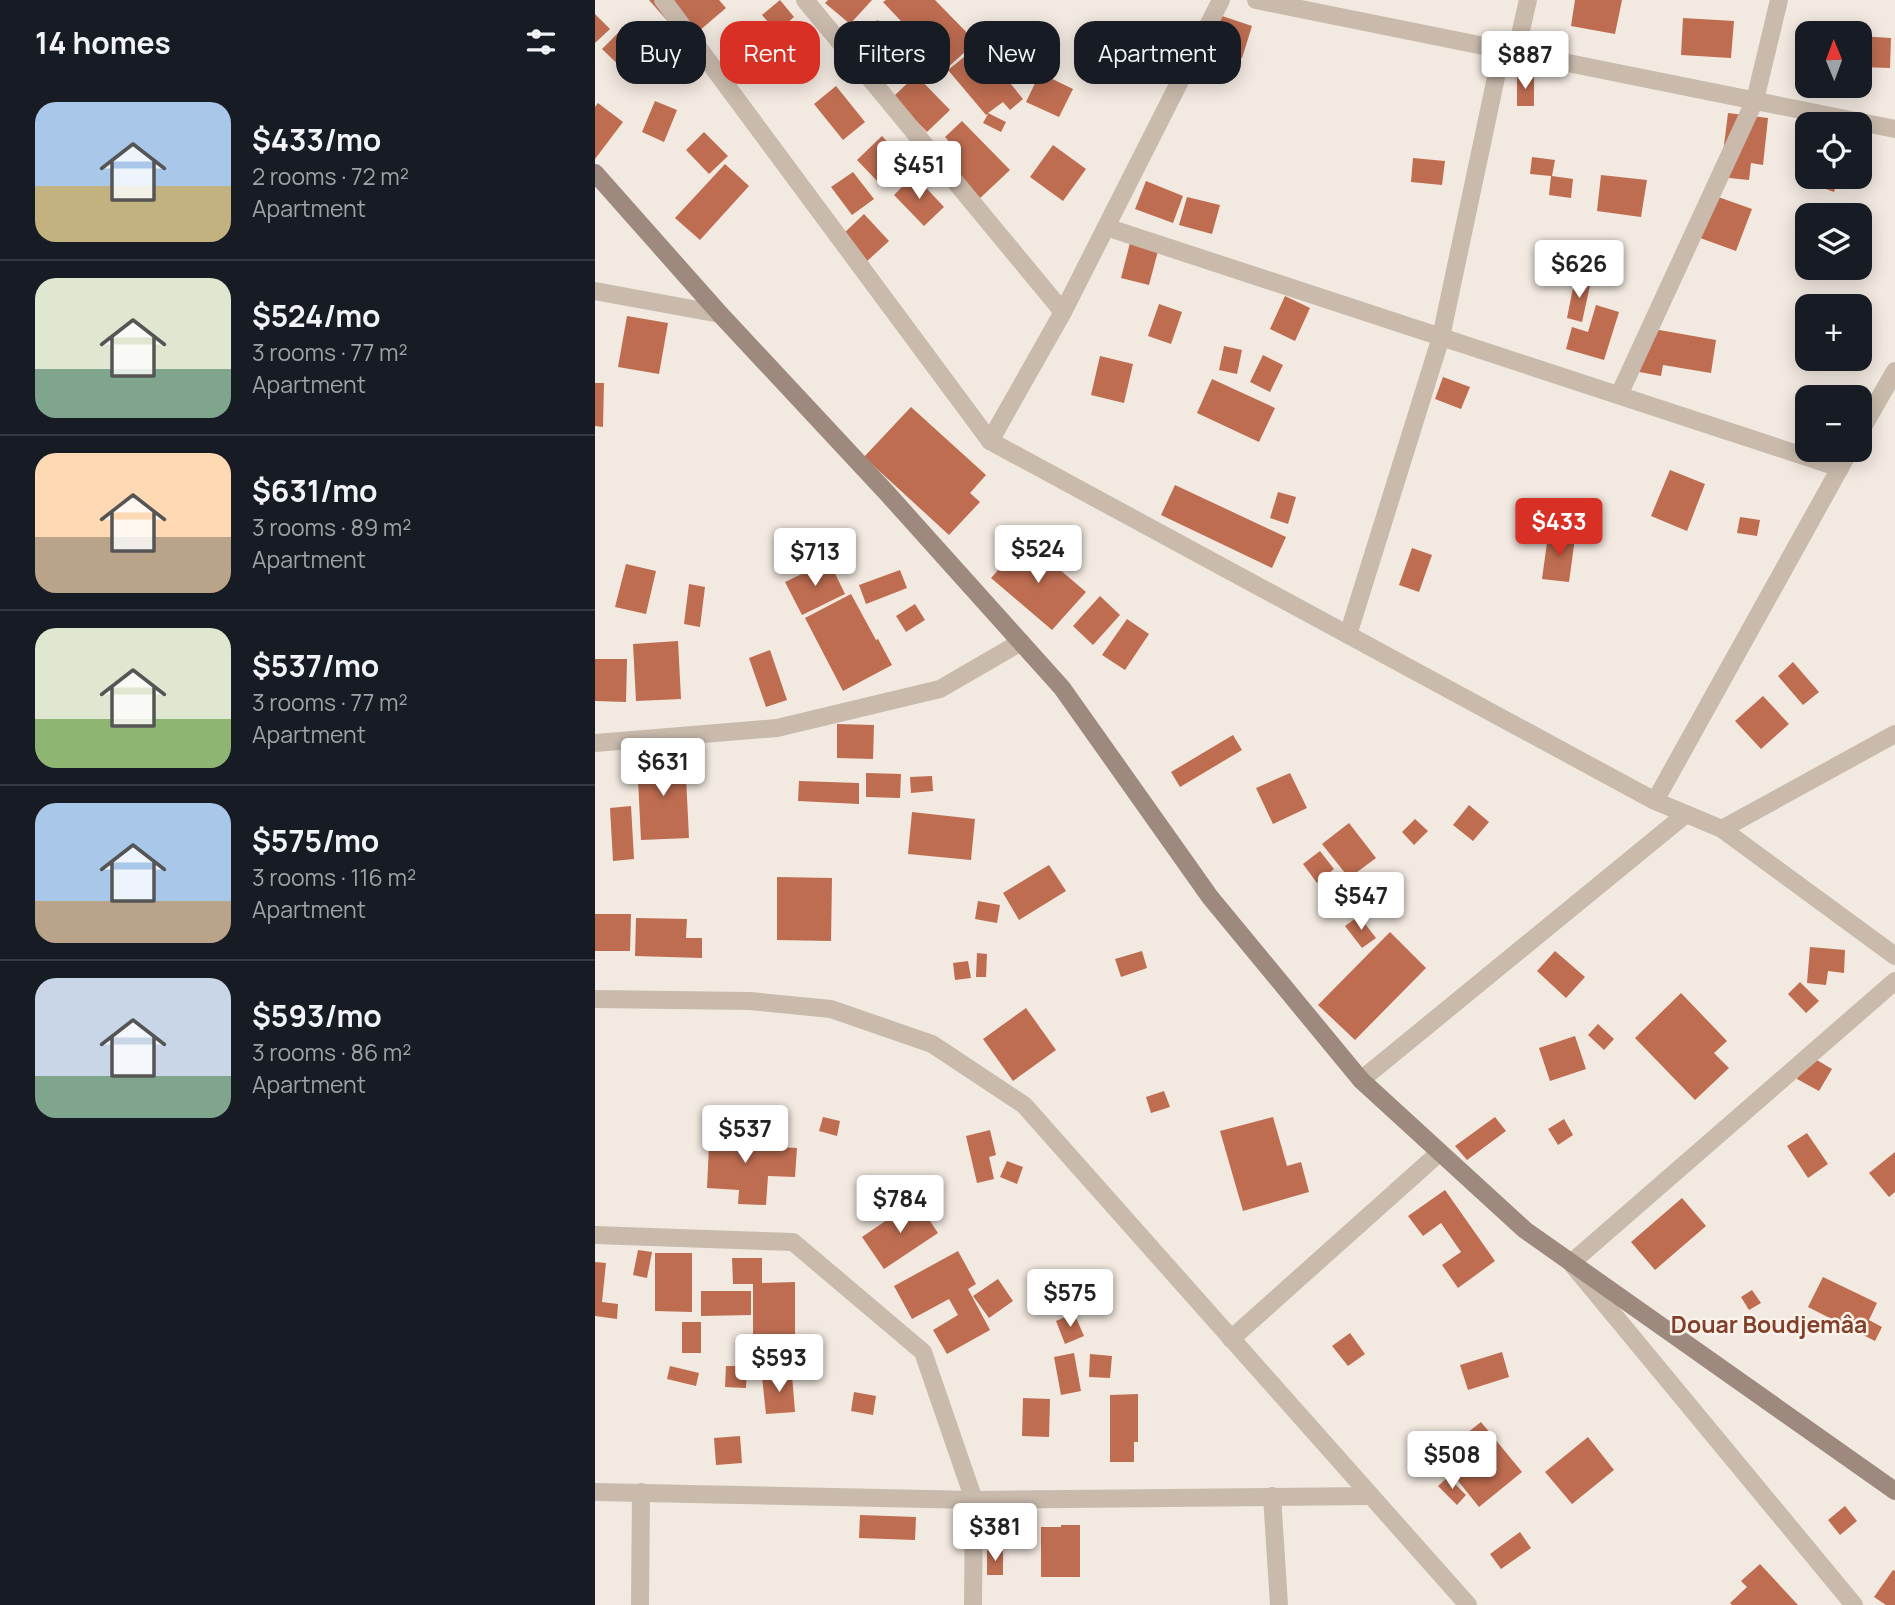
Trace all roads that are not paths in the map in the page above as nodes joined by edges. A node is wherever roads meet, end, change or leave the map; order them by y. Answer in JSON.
{"nodes":[{"id":1,"x":663,"y":0,"type":"edge"},
{"id":2,"x":806,"y":0,"type":"edge"},
{"id":3,"x":1221,"y":0,"type":"edge"},
{"id":4,"x":1256,"y":0,"type":"edge"},
{"id":5,"x":1528,"y":0,"type":"edge"},
{"id":6,"x":1779,"y":0,"type":"edge"},
{"id":7,"x":1510,"y":51,"type":"junction"},
{"id":8,"x":1755,"y":100,"type":"junction"},
{"id":9,"x":1895,"y":129,"type":"edge"},
{"id":10,"x":595,"y":173,"type":"edge"},
{"id":11,"x":1106,"y":227,"type":"junction"},
{"id":12,"x":595,"y":291,"type":"edge"},
{"id":13,"x":1062,"y":312,"type":"junction"},
{"id":14,"x":720,"y":314,"type":"junction"},
{"id":15,"x":1441,"y":337,"type":"junction"},
{"id":16,"x":1895,"y":371,"type":"edge"},
{"id":17,"x":1619,"y":396,"type":"junction"},
{"id":18,"x":1872,"y":411,"type":"edge"},
{"id":19,"x":989,"y":441,"type":"junction"},
{"id":20,"x":1843,"y":462,"type":"edge"},
{"id":21,"x":1840,"y":468,"type":"junction"},
{"id":22,"x":1348,"y":635,"type":"junction"},
{"id":23,"x":1021,"y":642,"type":"junction"},
{"id":24,"x":1895,"y":734,"type":"edge"},
{"id":25,"x":595,"y":743,"type":"edge"},
{"id":26,"x":1655,"y":801,"type":"junction"},
{"id":27,"x":1686,"y":814,"type":"junction"},
{"id":28,"x":1722,"y":829,"type":"junction"},
{"id":29,"x":1895,"y":956,"type":"edge"},
{"id":30,"x":1895,"y":981,"type":"edge"},
{"id":31,"x":595,"y":999,"type":"edge"},
{"id":32,"x":1361,"y":1080,"type":"junction"},
{"id":33,"x":1439,"y":1153,"type":"junction"},
{"id":34,"x":595,"y":1235,"type":"edge"},
{"id":35,"x":1571,"y":1263,"type":"junction"},
{"id":36,"x":1231,"y":1339,"type":"junction"},
{"id":37,"x":1895,"y":1491,"type":"edge"},
{"id":38,"x":595,"y":1492,"type":"edge"},
{"id":39,"x":641,"y":1492,"type":"junction"},
{"id":40,"x":1272,"y":1496,"type":"junction"},
{"id":41,"x":1371,"y":1496,"type":"junction"},
{"id":42,"x":974,"y":1500,"type":"junction"},
{"id":43,"x":640,"y":1605,"type":"edge"},
{"id":44,"x":973,"y":1605,"type":"edge"},
{"id":45,"x":1279,"y":1605,"type":"edge"},
{"id":46,"x":1468,"y":1605,"type":"edge"},
{"id":47,"x":1854,"y":1605,"type":"edge"}],
"edges":[{"from":1,"to":19,"type":"street"},
{"from":2,"to":13,"type":"street"},
{"from":3,"to":11,"type":"street"},
{"from":4,"to":7,"type":"street"},
{"from":5,"to":7,"type":"street"},
{"from":6,"to":8,"type":"street"},
{"from":7,"to":8,"type":"street"},
{"from":7,"to":15,"type":"street"},
{"from":8,"to":9,"type":"street"},
{"from":8,"to":17,"type":"street"},
{"from":10,"to":14,"type":"street"},
{"from":11,"to":13,"type":"street"},
{"from":11,"to":15,"type":"street"},
{"from":12,"to":14,"type":"street"},
{"from":13,"to":19,"type":"street"},
{"from":14,"to":23,"type":"street"},
{"from":15,"to":17,"type":"street"},
{"from":15,"to":22,"type":"street"},
{"from":16,"to":18,"type":"street"},
{"from":17,"to":21,"type":"street"},
{"from":19,"to":22,"type":"street"},
{"from":20,"to":21,"type":"street"},
{"from":21,"to":26,"type":"street"},
{"from":22,"to":26,"type":"street"},
{"from":23,"to":25,"type":"street"},
{"from":23,"to":32,"type":"street"},
{"from":24,"to":28,"type":"street"},
{"from":26,"to":27,"type":"street"},
{"from":27,"to":28,"type":"street"},
{"from":27,"to":32,"type":"street"},
{"from":28,"to":29,"type":"street"},
{"from":30,"to":35,"type":"street"},
{"from":31,"to":36,"type":"street"},
{"from":32,"to":33,"type":"street"},
{"from":33,"to":35,"type":"street"},
{"from":33,"to":36,"type":"street"},
{"from":34,"to":42,"type":"street"},
{"from":35,"to":37,"type":"street"},
{"from":35,"to":47,"type":"street"},
{"from":36,"to":41,"type":"street"},
{"from":38,"to":39,"type":"street"},
{"from":39,"to":42,"type":"street"},
{"from":39,"to":43,"type":"street"},
{"from":40,"to":41,"type":"street"},
{"from":40,"to":42,"type":"street"},
{"from":40,"to":45,"type":"street"},
{"from":41,"to":46,"type":"street"},
{"from":42,"to":44,"type":"street"}]}
